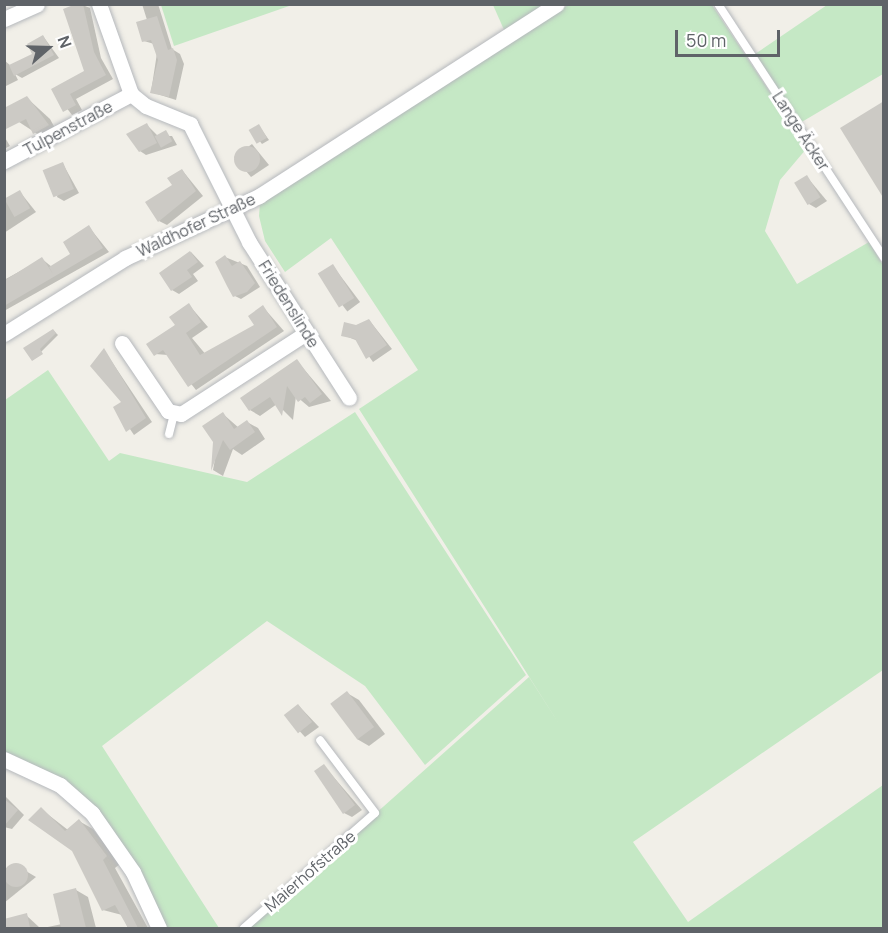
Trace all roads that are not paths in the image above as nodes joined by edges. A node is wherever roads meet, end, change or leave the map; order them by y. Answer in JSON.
{"nodes":[{"id":1,"x":37,"y":4,"type":"edge"},
{"id":2,"x":99,"y":4,"type":"edge"},
{"id":3,"x":557,"y":4,"type":"edge"},
{"id":4,"x":718,"y":4,"type":"edge"},
{"id":5,"x":4,"y":19,"type":"edge"},
{"id":6,"x":131,"y":94,"type":"junction"},
{"id":7,"x":4,"y":161,"type":"edge"},
{"id":8,"x":231,"y":210,"type":"junction"},
{"id":9,"x":884,"y":258,"type":"edge"},
{"id":10,"x":306,"y":333,"type":"junction"},
{"id":11,"x":4,"y":334,"type":"edge"},
{"id":12,"x":122,"y":343,"type":"dead end"},
{"id":13,"x":349,"y":398,"type":"dead end"},
{"id":14,"x":174,"y":414,"type":"junction"},
{"id":15,"x":169,"y":434,"type":"dead end"},
{"id":16,"x":320,"y":740,"type":"dead end"},
{"id":17,"x":4,"y":759,"type":"edge"},
{"id":18,"x":159,"y":928,"type":"edge"},
{"id":19,"x":243,"y":928,"type":"edge"}],
"edges":[{"from":1,"to":5,"type":"street"},
{"from":2,"to":6,"type":"street"},
{"from":3,"to":8,"type":"street","name":"Waldhofer Straße"},
{"from":4,"to":9,"type":"lane","name":"Lange Äcker"},
{"from":6,"to":7,"type":"street","name":"Tulpenstraße"},
{"from":6,"to":8,"type":"street","name":"Friedenslinde"},
{"from":8,"to":10,"type":"street","name":"Friedenslinde"},
{"from":8,"to":11,"type":"street","name":"Waldhofer Straße"},
{"from":10,"to":13,"type":"street","name":"Friedenslinde"},
{"from":10,"to":14,"type":"street"},
{"from":12,"to":14,"type":"street"},
{"from":14,"to":15,"type":"lane"},
{"from":16,"to":19,"type":"lane","name":"Maierhofstraße"},
{"from":17,"to":18,"type":"street"}]}
